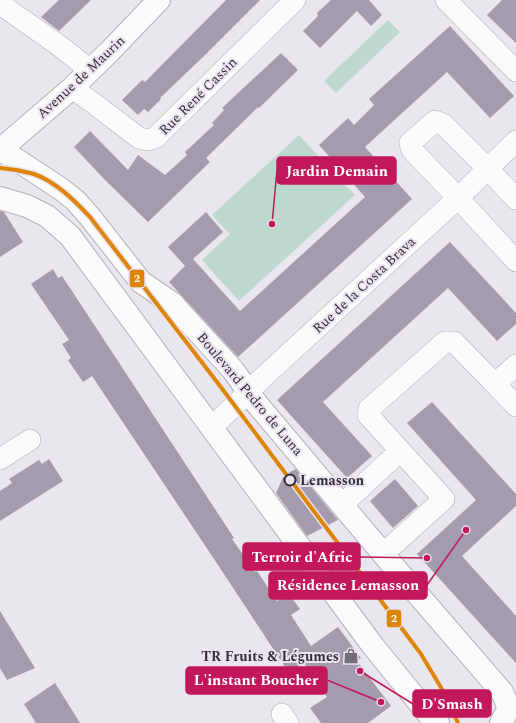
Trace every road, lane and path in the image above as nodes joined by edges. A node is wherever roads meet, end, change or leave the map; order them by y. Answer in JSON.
{"nodes":[{"id":1,"x":159,"y":0,"type":"edge"},
{"id":2,"x":295,"y":0,"type":"edge"},
{"id":3,"x":446,"y":0,"type":"edge"},
{"id":4,"x":0,"y":4,"type":"edge"},
{"id":5,"x":90,"y":70,"type":"junction"},
{"id":6,"x":516,"y":71,"type":"edge"},
{"id":7,"x":72,"y":88,"type":"junction"},
{"id":8,"x":516,"y":141,"type":"edge"},
{"id":9,"x":0,"y":150,"type":"edge"},
{"id":10,"x":488,"y":169,"type":"junction"},
{"id":11,"x":0,"y":198,"type":"edge"},
{"id":12,"x":458,"y":198,"type":"junction"},
{"id":13,"x":516,"y":199,"type":"edge"},
{"id":14,"x":516,"y":261,"type":"edge"},
{"id":15,"x":516,"y":365,"type":"edge"},
{"id":16,"x":495,"y":384,"type":"junction"},
{"id":17,"x":249,"y":392,"type":"junction"},
{"id":18,"x":516,"y":406,"type":"edge"},
{"id":19,"x":212,"y":427,"type":"junction"},
{"id":20,"x":30,"y":440,"type":"dead end"},
{"id":21,"x":400,"y":451,"type":"junction"},
{"id":22,"x":0,"y":459,"type":"edge"},
{"id":23,"x":342,"y":505,"type":"junction"},
{"id":24,"x":383,"y":554,"type":"junction"},
{"id":25,"x":509,"y":712,"type":"edge"},
{"id":26,"x":438,"y":723,"type":"edge"}],
"edges":[{"from":1,"to":5,"type":"street","name":"Avenue de Maurin"},
{"from":2,"to":7,"type":"street","name":"Rue René Cassin"},
{"from":3,"to":6,"type":"street"},
{"from":4,"to":5,"type":"street"},
{"from":5,"to":7,"type":"street","name":"Avenue de Maurin"},
{"from":7,"to":9,"type":"street","name":"Avenue de Maurin"},
{"from":8,"to":10,"type":"street","name":"Rue de la Costa Brava"},
{"from":9,"to":17,"type":"street","name":"Boulevard Pedro de Luna"},
{"from":10,"to":12,"type":"street","name":"Rue de la Costa Brava"},
{"from":10,"to":12,"type":"street"},
{"from":10,"to":13,"type":"street"},
{"from":11,"to":19,"type":"street"},
{"from":12,"to":14,"type":"street"},
{"from":12,"to":17,"type":"street","name":"Rue de la Costa Brava"},
{"from":15,"to":16,"type":"street"},
{"from":16,"to":18,"type":"street"},
{"from":16,"to":21,"type":"street"},
{"from":17,"to":19,"type":"street","name":"Rue de la Costa Brava"},
{"from":17,"to":23,"type":"street","name":"Boulevard Pedro de Luna"},
{"from":19,"to":26,"type":"street"},
{"from":20,"to":22,"type":"street"},
{"from":21,"to":23,"type":"street"},
{"from":21,"to":24,"type":"street"},
{"from":23,"to":24,"type":"street","name":"Boulevard Pedro de Luna"},
{"from":24,"to":25,"type":"street","name":"Boulevard Pedro de Luna"}]}
